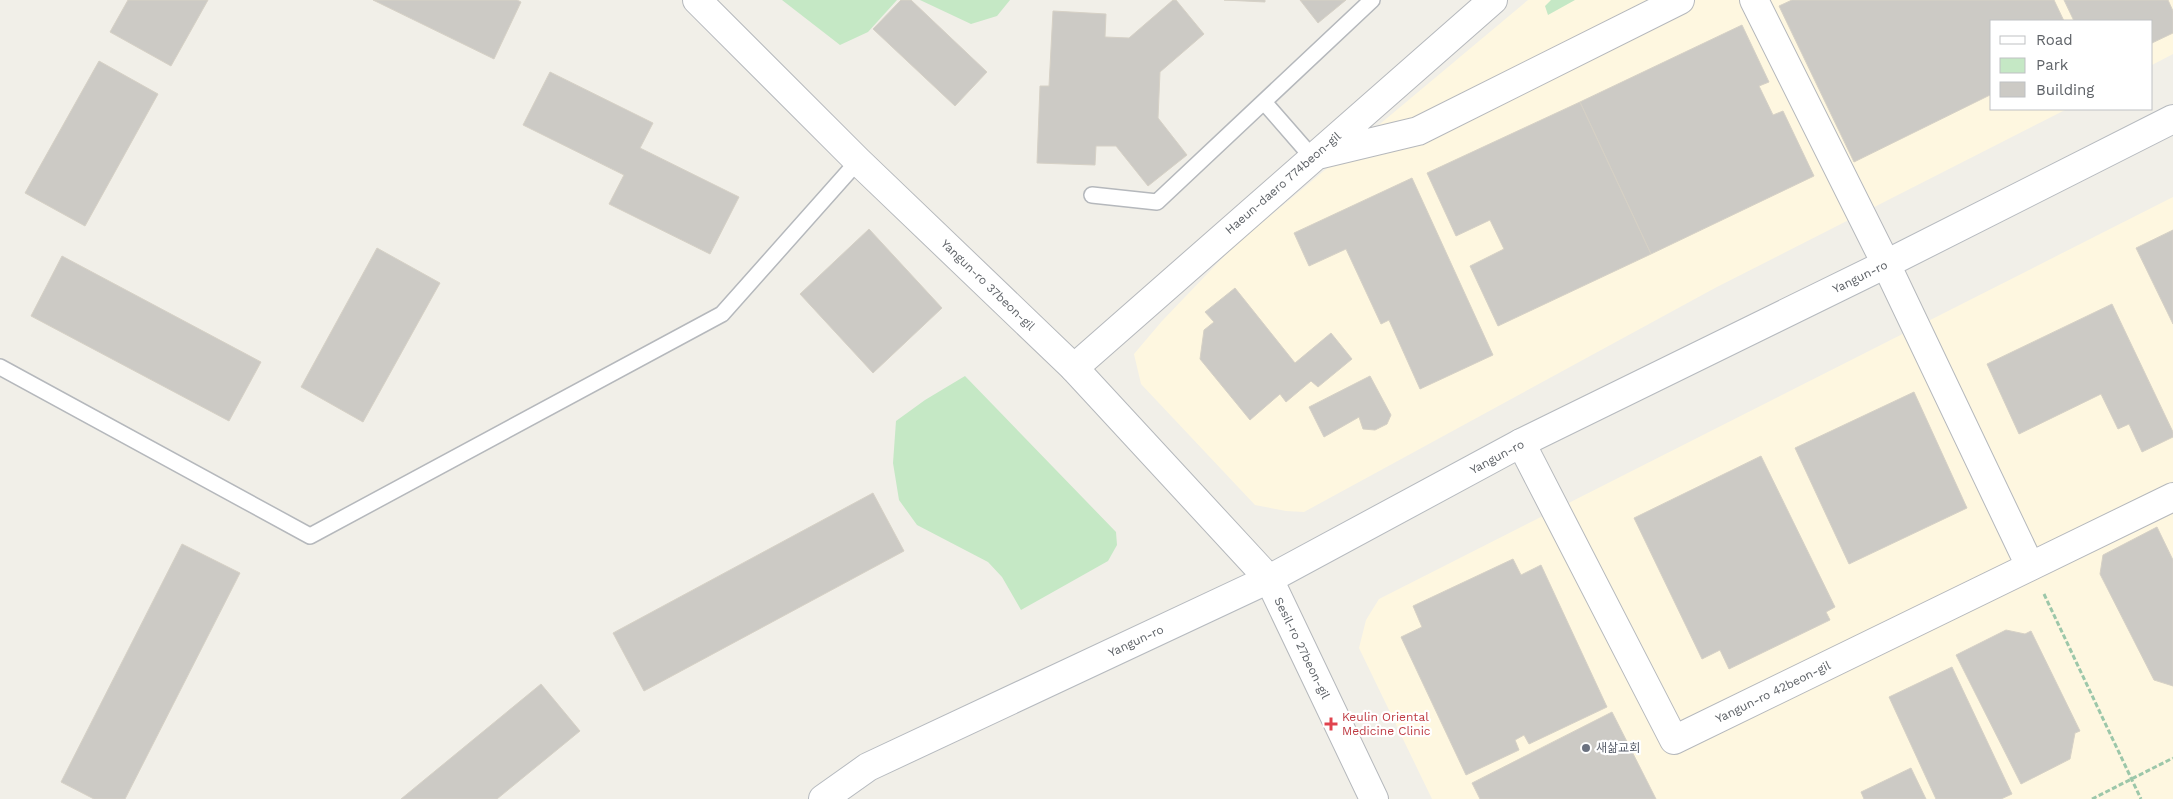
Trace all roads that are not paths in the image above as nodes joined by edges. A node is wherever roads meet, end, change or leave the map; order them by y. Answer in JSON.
{"nodes":[{"id":1,"x":697,"y":0,"type":"edge"},
{"id":2,"x":1372,"y":0,"type":"edge"},
{"id":3,"x":1493,"y":0,"type":"edge"},
{"id":4,"x":1680,"y":0,"type":"edge"},
{"id":5,"x":1754,"y":0,"type":"edge"},
{"id":6,"x":1264,"y":102,"type":"junction"},
{"id":7,"x":2173,"y":119,"type":"edge"},
{"id":8,"x":1312,"y":157,"type":"junction"},
{"id":9,"x":858,"y":161,"type":"junction"},
{"id":10,"x":1092,"y":195,"type":"dead end"},
{"id":11,"x":1886,"y":264,"type":"junction"},
{"id":12,"x":0,"y":367,"type":"edge"},
{"id":13,"x":1074,"y":368,"type":"junction"},
{"id":14,"x":1521,"y":444,"type":"junction"},
{"id":15,"x":2173,"y":497,"type":"edge"},
{"id":16,"x":2030,"y":566,"type":"junction"},
{"id":17,"x":1269,"y":579,"type":"junction"},
{"id":18,"x":823,"y":799,"type":"edge"},
{"id":19,"x":1374,"y":799,"type":"edge"}],
"edges":[{"from":1,"to":9,"type":"street","name":"Yangun-ro 37beon-gil"},
{"from":2,"to":6,"type":"lane"},
{"from":3,"to":8,"type":"street","name":"Haeun-daero 774beon-gil"},
{"from":4,"to":8,"type":"street"},
{"from":5,"to":11,"type":"street"},
{"from":6,"to":8,"type":"lane"},
{"from":6,"to":10,"type":"lane"},
{"from":7,"to":11,"type":"street","name":"Yangun-ro"},
{"from":8,"to":13,"type":"street","name":"Haeun-daero 774beon-gil"},
{"from":9,"to":12,"type":"lane"},
{"from":9,"to":13,"type":"street","name":"Yangun-ro 37beon-gil"},
{"from":11,"to":14,"type":"street","name":"Yangun-ro"},
{"from":11,"to":16,"type":"street"},
{"from":13,"to":17,"type":"street","name":"Yangun-ro 37beon-gil"},
{"from":14,"to":16,"type":"street","name":"Yangun-ro 42beon-gil"},
{"from":14,"to":17,"type":"street","name":"Yangun-ro"},
{"from":15,"to":16,"type":"street","name":"Yangun-ro 42beon-gil"},
{"from":17,"to":18,"type":"street","name":"Yangun-ro"},
{"from":17,"to":19,"type":"street","name":"Sesil-ro 27beon-gil"}]}
